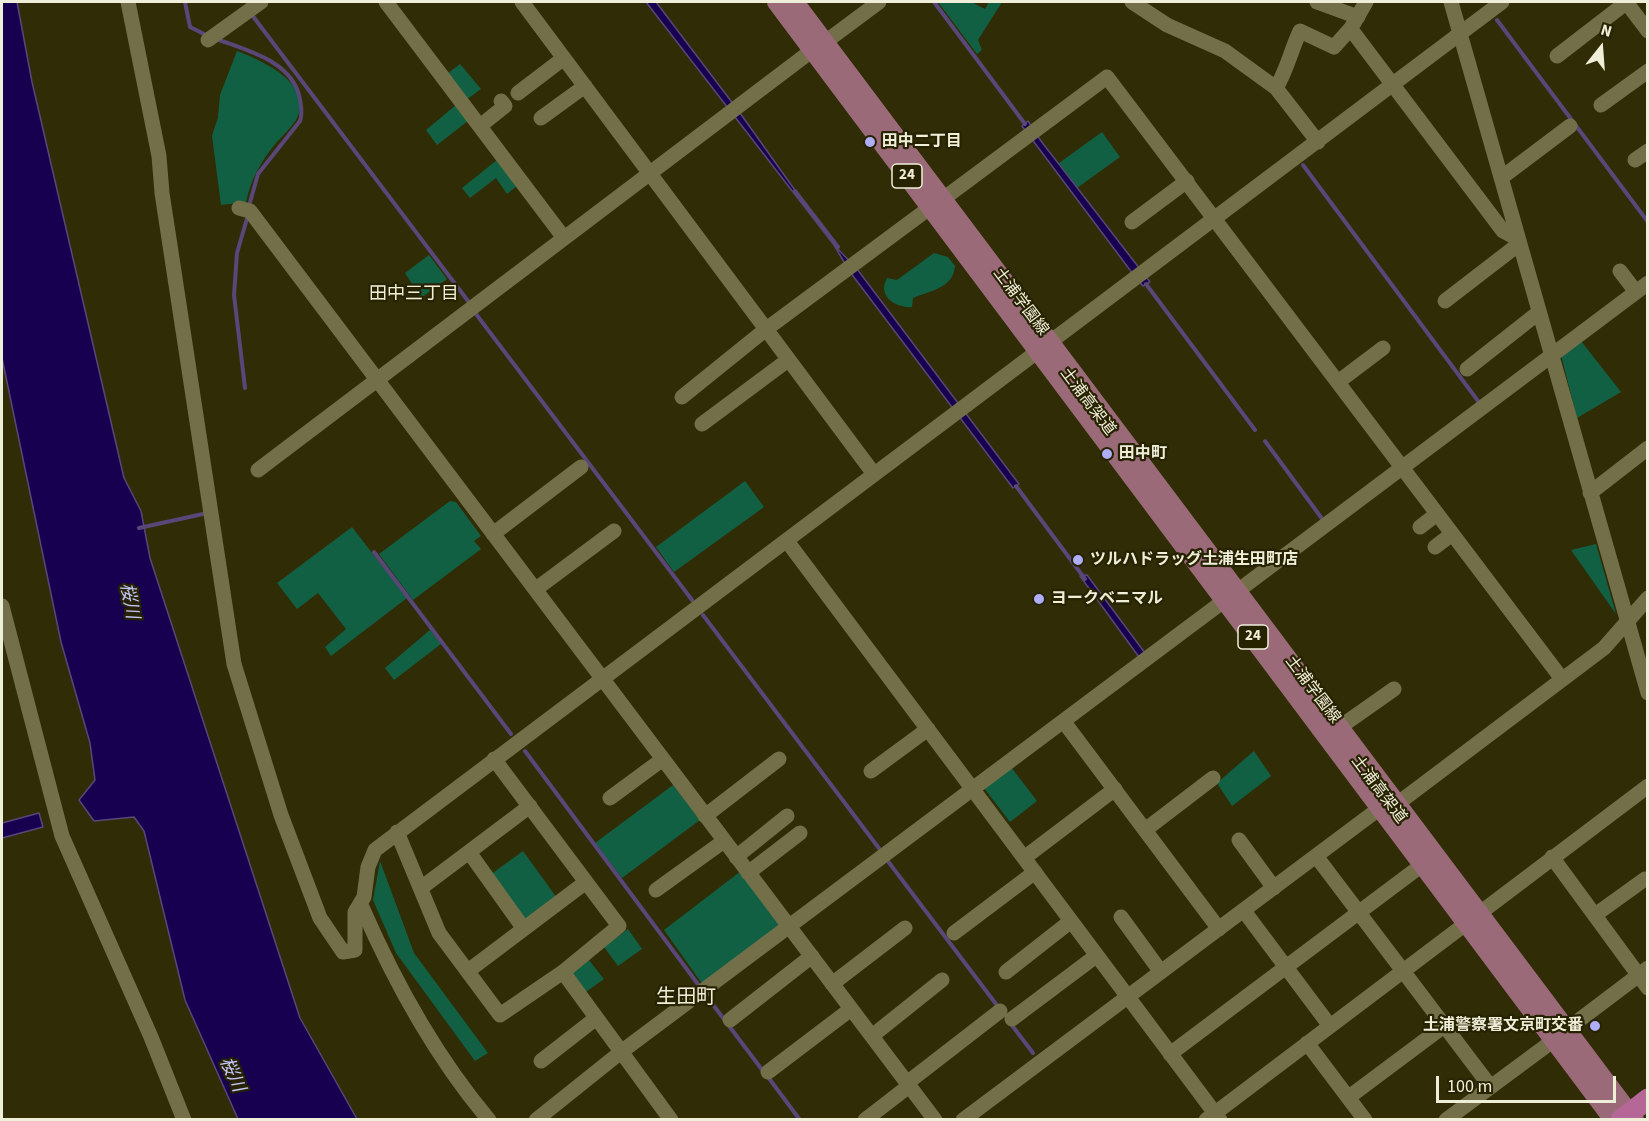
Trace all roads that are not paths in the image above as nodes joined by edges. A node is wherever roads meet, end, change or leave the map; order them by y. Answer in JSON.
{"nodes":[{"id":1,"x":128,"y":2,"type":"edge"},
{"id":2,"x":261,"y":2,"type":"edge"},
{"id":3,"x":386,"y":2,"type":"edge"},
{"id":4,"x":522,"y":2,"type":"edge"},
{"id":5,"x":776,"y":2,"type":"edge"},
{"id":6,"x":785,"y":2,"type":"edge"},
{"id":7,"x":795,"y":2,"type":"edge"},
{"id":8,"x":879,"y":2,"type":"edge"},
{"id":9,"x":1132,"y":2,"type":"edge"},
{"id":10,"x":1317,"y":2,"type":"edge"},
{"id":11,"x":1366,"y":2,"type":"edge"},
{"id":12,"x":1451,"y":2,"type":"edge"},
{"id":13,"x":1502,"y":2,"type":"edge"},
{"id":14,"x":1626,"y":2,"type":"edge"},
{"id":15,"x":1355,"y":22,"type":"junction"},
{"id":16,"x":1647,"y":31,"type":"edge"},
{"id":17,"x":1461,"y":35,"type":"junction"},
{"id":18,"x":832,"y":37,"type":"dead end"},
{"id":19,"x":208,"y":40,"type":"dead end"},
{"id":20,"x":806,"y":55,"type":"dead end"},
{"id":21,"x":1557,"y":56,"type":"dead end"},
{"id":22,"x":564,"y":58,"type":"junction"},
{"id":23,"x":1647,"y":71,"type":"edge"},
{"id":24,"x":1394,"y":84,"type":"junction"},
{"id":25,"x":585,"y":86,"type":"junction"},
{"id":26,"x":1276,"y":88,"type":"junction"},
{"id":27,"x":518,"y":93,"type":"dead end"},
{"id":28,"x":501,"y":101,"type":"dead end"},
{"id":29,"x":1601,"y":105,"type":"dead end"},
{"id":30,"x":541,"y":118,"type":"dead end"},
{"id":31,"x":480,"y":126,"type":"junction"},
{"id":32,"x":1570,"y":126,"type":"dead end"},
{"id":33,"x":1317,"y":142,"type":"junction"},
{"id":34,"x":650,"y":173,"type":"junction"},
{"id":35,"x":1501,"y":178,"type":"junction"},
{"id":36,"x":1187,"y":181,"type":"junction"},
{"id":37,"x":943,"y":199,"type":"junction"},
{"id":38,"x":239,"y":208,"type":"dead end"},
{"id":39,"x":924,"y":212,"type":"dead end"},
{"id":40,"x":1215,"y":219,"type":"junction"},
{"id":41,"x":1132,"y":222,"type":"dead end"},
{"id":42,"x":564,"y":238,"type":"junction"},
{"id":43,"x":1519,"y":242,"type":"junction"},
{"id":44,"x":1620,"y":271,"type":"dead end"},
{"id":45,"x":1642,"y":287,"type":"edge"},
{"id":46,"x":1445,"y":302,"type":"dead end"},
{"id":47,"x":1538,"y":313,"type":"junction"},
{"id":48,"x":765,"y":330,"type":"junction"},
{"id":49,"x":1044,"y":346,"type":"junction"},
{"id":50,"x":1383,"y":348,"type":"dead end"},
{"id":51,"x":1551,"y":357,"type":"junction"},
{"id":52,"x":788,"y":360,"type":"junction"},
{"id":53,"x":1467,"y":369,"type":"dead end"},
{"id":54,"x":377,"y":381,"type":"junction"},
{"id":55,"x":1338,"y":382,"type":"junction"},
{"id":56,"x":682,"y":398,"type":"dead end"},
{"id":57,"x":702,"y":424,"type":"dead end"},
{"id":58,"x":1647,"y":448,"type":"edge"},
{"id":59,"x":581,"y":467,"type":"dead end"},
{"id":60,"x":1402,"y":468,"type":"junction"},
{"id":61,"x":258,"y":470,"type":"dead end"},
{"id":62,"x":874,"y":474,"type":"junction"},
{"id":63,"x":1590,"y":493,"type":"junction"},
{"id":64,"x":1437,"y":514,"type":"junction"},
{"id":65,"x":1420,"y":527,"type":"dead end"},
{"id":66,"x":614,"y":531,"type":"dead end"},
{"id":67,"x":493,"y":534,"type":"junction"},
{"id":68,"x":1452,"y":534,"type":"junction"},
{"id":69,"x":787,"y":541,"type":"junction"},
{"id":70,"x":1435,"y":547,"type":"dead end"},
{"id":71,"x":536,"y":589,"type":"junction"},
{"id":72,"x":1232,"y":595,"type":"junction"},
{"id":73,"x":1647,"y":598,"type":"edge"},
{"id":74,"x":2,"y":606,"type":"edge"},
{"id":75,"x":1628,"y":624,"type":"junction"},
{"id":76,"x":2,"y":654,"type":"edge"},
{"id":77,"x":18,"y":667,"type":"junction"},
{"id":78,"x":603,"y":677,"type":"junction"},
{"id":79,"x":1562,"y":679,"type":"junction"},
{"id":80,"x":1394,"y":689,"type":"dead end"},
{"id":81,"x":1647,"y":693,"type":"edge"},
{"id":82,"x":1064,"y":722,"type":"junction"},
{"id":83,"x":1340,"y":728,"type":"junction"},
{"id":84,"x":928,"y":729,"type":"junction"},
{"id":85,"x":494,"y":759,"type":"junction"},
{"id":86,"x":663,"y":759,"type":"junction"},
{"id":87,"x":779,"y":759,"type":"dead end"},
{"id":88,"x":871,"y":771,"type":"dead end"},
{"id":89,"x":1213,"y":778,"type":"dead end"},
{"id":90,"x":1647,"y":786,"type":"edge"},
{"id":91,"x":1115,"y":789,"type":"junction"},
{"id":92,"x":973,"y":790,"type":"junction"},
{"id":93,"x":610,"y":798,"type":"dead end"},
{"id":94,"x":530,"y":806,"type":"junction"},
{"id":95,"x":1389,"y":806,"type":"junction"},
{"id":96,"x":705,"y":816,"type":"junction"},
{"id":97,"x":787,"y":816,"type":"dead end"},
{"id":98,"x":1145,"y":830,"type":"junction"},
{"id":99,"x":397,"y":832,"type":"junction"},
{"id":100,"x":800,"y":833,"type":"dead end"},
{"id":101,"x":1239,"y":840,"type":"dead end"},
{"id":102,"x":724,"y":841,"type":"junction"},
{"id":103,"x":469,"y":852,"type":"junction"},
{"id":104,"x":1316,"y":856,"type":"junction"},
{"id":105,"x":1552,"y":856,"type":"junction"},
{"id":106,"x":736,"y":857,"type":"junction"},
{"id":107,"x":1024,"y":858,"type":"junction"},
{"id":108,"x":1422,"y":865,"type":"junction"},
{"id":109,"x":1035,"y":872,"type":"junction"},
{"id":110,"x":748,"y":873,"type":"junction"},
{"id":111,"x":1645,"y":879,"type":"dead end"},
{"id":112,"x":586,"y":882,"type":"junction"},
{"id":113,"x":421,"y":888,"type":"junction"},
{"id":114,"x":1274,"y":888,"type":"junction"},
{"id":115,"x":656,"y":890,"type":"dead end"},
{"id":116,"x":361,"y":905,"type":"junction"},
{"id":117,"x":1244,"y":910,"type":"junction"},
{"id":118,"x":1358,"y":913,"type":"junction"},
{"id":119,"x":1595,"y":915,"type":"junction"},
{"id":120,"x":1120,"y":917,"type":"dead end"},
{"id":121,"x":1473,"y":918,"type":"junction"},
{"id":122,"x":1071,"y":921,"type":"junction"},
{"id":123,"x":789,"y":926,"type":"junction"},
{"id":124,"x":905,"y":928,"type":"dead end"},
{"id":125,"x":524,"y":929,"type":"junction"},
{"id":126,"x":1219,"y":929,"type":"junction"},
{"id":127,"x":954,"y":933,"type":"dead end"},
{"id":128,"x":812,"y":956,"type":"junction"},
{"id":129,"x":1096,"y":956,"type":"junction"},
{"id":130,"x":1286,"y":967,"type":"junction"},
{"id":131,"x":468,"y":971,"type":"junction"},
{"id":132,"x":1403,"y":971,"type":"junction"},
{"id":133,"x":562,"y":972,"type":"junction"},
{"id":134,"x":1006,"y":972,"type":"dead end"},
{"id":135,"x":1161,"y":972,"type":"junction"},
{"id":136,"x":1644,"y":977,"type":"edge"},
{"id":137,"x":942,"y":981,"type":"dead end"},
{"id":138,"x":832,"y":984,"type":"junction"},
{"id":139,"x":1127,"y":997,"type":"junction"},
{"id":140,"x":851,"y":1009,"type":"junction"},
{"id":141,"x":595,"y":1018,"type":"junction"},
{"id":142,"x":730,"y":1020,"type":"dead end"},
{"id":143,"x":1574,"y":1024,"type":"dead end"},
{"id":144,"x":1330,"y":1026,"type":"junction"},
{"id":145,"x":1444,"y":1026,"type":"junction"},
{"id":146,"x":872,"y":1036,"type":"junction"},
{"id":147,"x":1554,"y":1040,"type":"junction"},
{"id":148,"x":1307,"y":1043,"type":"junction"},
{"id":149,"x":621,"y":1052,"type":"junction"},
{"id":150,"x":1170,"y":1054,"type":"junction"},
{"id":151,"x":541,"y":1061,"type":"dead end"},
{"id":152,"x":768,"y":1072,"type":"dead end"},
{"id":153,"x":908,"y":1085,"type":"junction"},
{"id":154,"x":1490,"y":1086,"type":"junction"},
{"id":155,"x":1349,"y":1097,"type":"junction"},
{"id":156,"x":1647,"y":1099,"type":"edge"},
{"id":157,"x":1214,"y":1117,"type":"edge"},
{"id":158,"x":1624,"y":1118,"type":"edge"},
{"id":159,"x":184,"y":1119,"type":"edge"},
{"id":160,"x":489,"y":1119,"type":"edge"},
{"id":161,"x":536,"y":1119,"type":"edge"},
{"id":162,"x":671,"y":1119,"type":"edge"},
{"id":163,"x":865,"y":1119,"type":"edge"},
{"id":164,"x":935,"y":1119,"type":"edge"},
{"id":165,"x":963,"y":1119,"type":"edge"},
{"id":166,"x":1365,"y":1119,"type":"edge"},
{"id":167,"x":1446,"y":1119,"type":"edge"}],
"edges":[{"from":1,"to":116,"type":"street"},
{"from":2,"to":19,"type":"street"},
{"from":3,"to":31,"type":"street"},
{"from":4,"to":22,"type":"street"},
{"from":5,"to":49,"type":"main road","name":"土浦学園線","number":"24"},
{"from":6,"to":158,"type":"main road","name":"土浦高架道","number":"24"},
{"from":7,"to":37,"type":"main road","name":"土浦学園線","number":"24"},
{"from":8,"to":18,"type":"street"},
{"from":9,"to":26,"type":"street"},
{"from":10,"to":15,"type":"street"},
{"from":11,"to":15,"type":"street"},
{"from":12,"to":17,"type":"street"},
{"from":13,"to":17,"type":"street"},
{"from":14,"to":16,"type":"street"},
{"from":14,"to":21,"type":"street"},
{"from":15,"to":24,"type":"street"},
{"from":15,"to":26,"type":"street"},
{"from":17,"to":24,"type":"street"},
{"from":17,"to":35,"type":"street"},
{"from":20,"to":34,"type":"street"},
{"from":22,"to":25,"type":"street"},
{"from":22,"to":27,"type":"street"},
{"from":23,"to":29,"type":"street"},
{"from":24,"to":33,"type":"street"},
{"from":24,"to":43,"type":"street"},
{"from":25,"to":30,"type":"street"},
{"from":25,"to":34,"type":"street"},
{"from":26,"to":33,"type":"street"},
{"from":28,"to":31,"type":"street"},
{"from":31,"to":42,"type":"street"},
{"from":32,"to":35,"type":"street"},
{"from":33,"to":40,"type":"street"},
{"from":34,"to":42,"type":"street"},
{"from":34,"to":48,"type":"street"},
{"from":35,"to":43,"type":"street"},
{"from":36,"to":37,"type":"street"},
{"from":36,"to":40,"type":"street"},
{"from":36,"to":41,"type":"street"},
{"from":37,"to":49,"type":"main road","name":"土浦学園線","number":"24"},
{"from":38,"to":54,"type":"street"},
{"from":39,"to":48,"type":"street"},
{"from":40,"to":49,"type":"street"},
{"from":40,"to":55,"type":"street"},
{"from":42,"to":54,"type":"street"},
{"from":43,"to":46,"type":"street"},
{"from":43,"to":47,"type":"street"},
{"from":44,"to":45,"type":"street"},
{"from":45,"to":51,"type":"street"},
{"from":47,"to":51,"type":"street"},
{"from":47,"to":53,"type":"street"},
{"from":48,"to":52,"type":"street"},
{"from":48,"to":56,"type":"street"},
{"from":49,"to":62,"type":"street"},
{"from":49,"to":72,"type":"main road","name":"土浦学園線","number":"24"},
{"from":50,"to":55,"type":"street"},
{"from":51,"to":60,"type":"street"},
{"from":51,"to":63,"type":"street"},
{"from":52,"to":57,"type":"street"},
{"from":52,"to":62,"type":"street"},
{"from":54,"to":61,"type":"street"},
{"from":54,"to":67,"type":"street"},
{"from":55,"to":60,"type":"street"},
{"from":58,"to":63,"type":"street"},
{"from":59,"to":67,"type":"street"},
{"from":60,"to":64,"type":"street"},
{"from":60,"to":72,"type":"street"},
{"from":62,"to":69,"type":"street"},
{"from":63,"to":75,"type":"street"},
{"from":64,"to":65,"type":"street"},
{"from":64,"to":68,"type":"street"},
{"from":66,"to":71,"type":"street"},
{"from":67,"to":71,"type":"street"},
{"from":68,"to":70,"type":"street"},
{"from":68,"to":79,"type":"street"},
{"from":69,"to":78,"type":"street"},
{"from":69,"to":84,"type":"street"},
{"from":71,"to":78,"type":"street"},
{"from":72,"to":82,"type":"street"},
{"from":72,"to":83,"type":"main road","name":"土浦学園線","number":"24"},
{"from":72,"to":95,"type":"main road","name":"土浦学園線","number":"24"},
{"from":73,"to":75,"type":"street"},
{"from":74,"to":77,"type":"street"},
{"from":75,"to":79,"type":"street"},
{"from":75,"to":81,"type":"street"},
{"from":76,"to":77,"type":"street"},
{"from":77,"to":159,"type":"street"},
{"from":78,"to":85,"type":"street"},
{"from":78,"to":86,"type":"street"},
{"from":79,"to":95,"type":"street"},
{"from":80,"to":83,"type":"street"},
{"from":82,"to":91,"type":"street"},
{"from":82,"to":92,"type":"street"},
{"from":83,"to":95,"type":"main road","name":"土浦学園線","number":"24"},
{"from":84,"to":88,"type":"street"},
{"from":84,"to":92,"type":"street"},
{"from":85,"to":94,"type":"street"},
{"from":85,"to":99,"type":"street"},
{"from":86,"to":93,"type":"street"},
{"from":86,"to":96,"type":"street"},
{"from":87,"to":96,"type":"street"},
{"from":89,"to":98,"type":"street"},
{"from":90,"to":105,"type":"street"},
{"from":91,"to":98,"type":"street"},
{"from":91,"to":107,"type":"street"},
{"from":92,"to":107,"type":"street"},
{"from":92,"to":123,"type":"street"},
{"from":94,"to":103,"type":"street"},
{"from":94,"to":112,"type":"street"},
{"from":95,"to":104,"type":"street"},
{"from":95,"to":108,"type":"main road","name":"土浦学園線","number":"24"},
{"from":95,"to":121,"type":"main road","name":"土浦学園線","number":"24"},
{"from":96,"to":102,"type":"street"},
{"from":97,"to":106,"type":"street"},
{"from":98,"to":126,"type":"street"},
{"from":99,"to":113,"type":"street"},
{"from":99,"to":116,"type":"street"},
{"from":100,"to":110,"type":"street"},
{"from":101,"to":114,"type":"street"},
{"from":102,"to":106,"type":"street"},
{"from":102,"to":115,"type":"street"},
{"from":103,"to":113,"type":"street"},
{"from":103,"to":125,"type":"street"},
{"from":104,"to":114,"type":"street"},
{"from":104,"to":118,"type":"street"},
{"from":105,"to":119,"type":"street"},
{"from":105,"to":121,"type":"street"},
{"from":106,"to":110,"type":"street"},
{"from":107,"to":109,"type":"street"},
{"from":108,"to":118,"type":"street"},
{"from":108,"to":121,"type":"main road","name":"土浦学園線","number":"24"},
{"from":109,"to":122,"type":"street"},
{"from":109,"to":127,"type":"street"},
{"from":110,"to":123,"type":"street"},
{"from":111,"to":119,"type":"street"},
{"from":112,"to":125,"type":"street"},
{"from":112,"to":133,"type":"street"},
{"from":113,"to":131,"type":"street"},
{"from":114,"to":117,"type":"street"},
{"from":116,"to":160,"type":"street"},
{"from":117,"to":126,"type":"street"},
{"from":117,"to":130,"type":"street"},
{"from":118,"to":130,"type":"street"},
{"from":118,"to":132,"type":"street"},
{"from":119,"to":136,"type":"street"},
{"from":120,"to":135,"type":"street"},
{"from":121,"to":132,"type":"street"},
{"from":121,"to":147,"type":"main road","name":"土浦学園線","number":"24"},
{"from":121,"to":158,"type":"main road","name":"土浦学園線","number":"24"},
{"from":122,"to":129,"type":"street"},
{"from":122,"to":134,"type":"street"},
{"from":123,"to":128,"type":"street"},
{"from":123,"to":149,"type":"street"},
{"from":124,"to":138,"type":"street"},
{"from":125,"to":131,"type":"street"},
{"from":126,"to":135,"type":"street"},
{"from":128,"to":138,"type":"street"},
{"from":128,"to":142,"type":"street"},
{"from":129,"to":139,"type":"street"},
{"from":129,"to":153,"type":"street"},
{"from":130,"to":144,"type":"street"},
{"from":130,"to":150,"type":"street"},
{"from":131,"to":133,"type":"street"},
{"from":132,"to":144,"type":"street"},
{"from":132,"to":145,"type":"street"},
{"from":133,"to":141,"type":"street"},
{"from":135,"to":139,"type":"street"},
{"from":136,"to":143,"type":"street"},
{"from":137,"to":146,"type":"street"},
{"from":138,"to":140,"type":"street"},
{"from":139,"to":150,"type":"street"},
{"from":139,"to":165,"type":"street"},
{"from":140,"to":146,"type":"street"},
{"from":140,"to":152,"type":"street"},
{"from":141,"to":149,"type":"street"},
{"from":141,"to":151,"type":"street"},
{"from":144,"to":148,"type":"street"},
{"from":145,"to":154,"type":"street"},
{"from":145,"to":155,"type":"street"},
{"from":146,"to":153,"type":"street"},
{"from":147,"to":154,"type":"street"},
{"from":147,"to":158,"type":"main road","name":"土浦学園線","number":"24"},
{"from":148,"to":155,"type":"street"},
{"from":148,"to":157,"type":"street"},
{"from":149,"to":161,"type":"street"},
{"from":149,"to":162,"type":"street"},
{"from":150,"to":157,"type":"street"},
{"from":153,"to":163,"type":"street"},
{"from":153,"to":164,"type":"street"},
{"from":154,"to":167,"type":"street"},
{"from":155,"to":166,"type":"street"},
{"from":156,"to":158,"type":"highway"}]}
